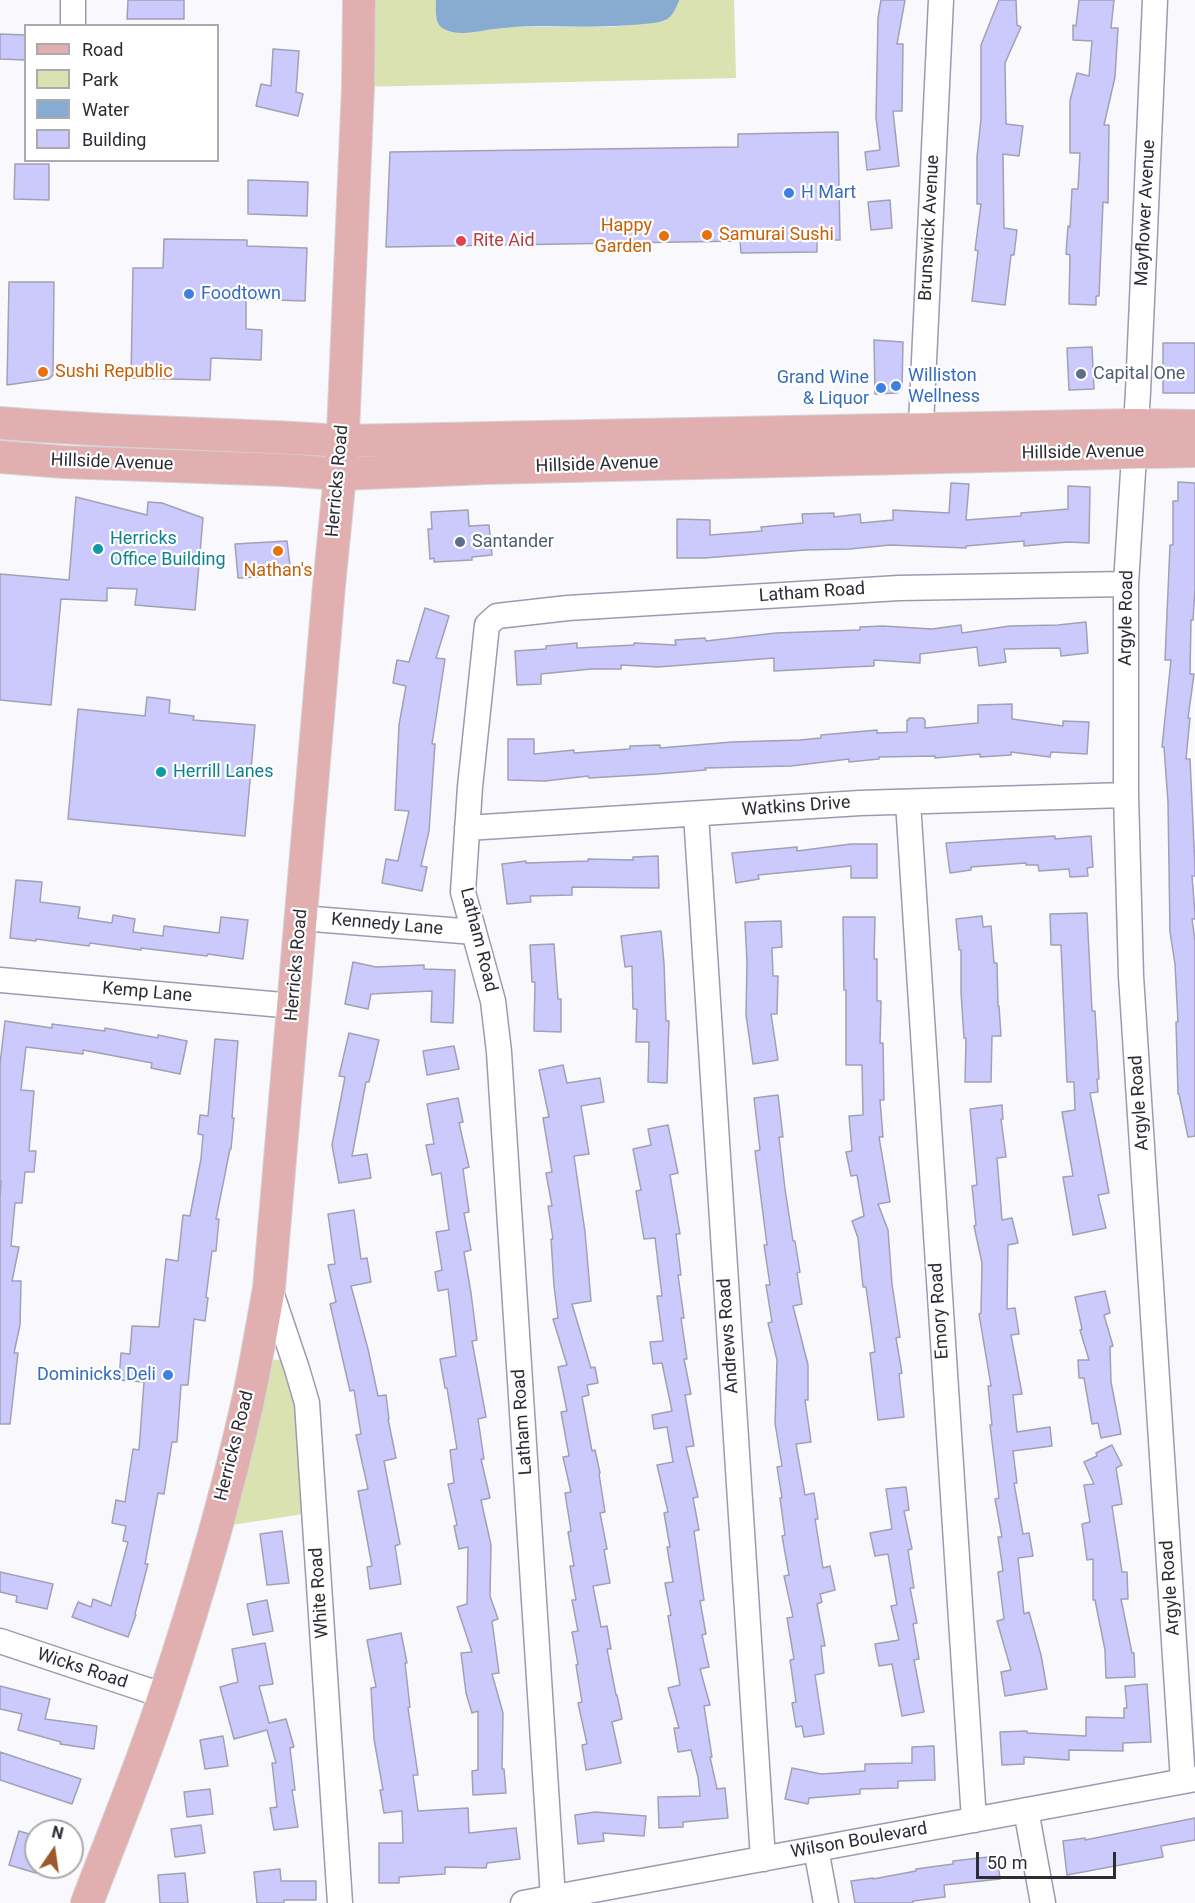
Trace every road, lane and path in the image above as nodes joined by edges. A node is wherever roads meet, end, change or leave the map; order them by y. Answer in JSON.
{"nodes":[{"id":1,"x":73,"y":0,"type":"edge"},
{"id":2,"x":358,"y":0,"type":"edge"},
{"id":3,"x":941,"y":0,"type":"edge"},
{"id":4,"x":1155,"y":0,"type":"edge"},
{"id":5,"x":73,"y":24,"type":"edge"},
{"id":6,"x":0,"y":423,"type":"edge"},
{"id":7,"x":1195,"y":426,"type":"edge"},
{"id":8,"x":1134,"y":439,"type":"junction"},
{"id":9,"x":342,"y":441,"type":"junction"},
{"id":10,"x":920,"y":443,"type":"junction"},
{"id":11,"x":1195,"y":452,"type":"edge"},
{"id":12,"x":0,"y":457,"type":"edge"},
{"id":13,"x":340,"y":474,"type":"junction"},
{"id":14,"x":1126,"y":584,"type":"junction"},
{"id":15,"x":1126,"y":795,"type":"junction"},
{"id":16,"x":908,"y":802,"type":"junction"},
{"id":17,"x":696,"y":814,"type":"junction"},
{"id":18,"x":467,"y":828,"type":"junction"},
{"id":19,"x":301,"y":918,"type":"junction"},
{"id":20,"x":474,"y":932,"type":"junction"},
{"id":21,"x":0,"y":980,"type":"edge"},
{"id":22,"x":294,"y":1006,"type":"junction"},
{"id":23,"x":270,"y":1288,"type":"junction"},
{"id":24,"x":0,"y":1641,"type":"edge"},
{"id":25,"x":165,"y":1696,"type":"junction"},
{"id":26,"x":1189,"y":1780,"type":"edge"},
{"id":27,"x":1026,"y":1810,"type":"junction"},
{"id":28,"x":974,"y":1820,"type":"junction"},
{"id":29,"x":816,"y":1849,"type":"junction"},
{"id":30,"x":763,"y":1859,"type":"junction"},
{"id":31,"x":608,"y":1895,"type":"edge"},
{"id":32,"x":553,"y":1898,"type":"junction"},
{"id":33,"x":87,"y":1903,"type":"edge"},
{"id":34,"x":340,"y":1903,"type":"edge"},
{"id":35,"x":523,"y":1903,"type":"edge"},
{"id":36,"x":826,"y":1903,"type":"edge"},
{"id":37,"x":1043,"y":1903,"type":"edge"}],
"edges":[{"from":1,"to":5,"type":"street"},
{"from":2,"to":9,"type":"main road","name":"Herricks Road"},
{"from":3,"to":10,"type":"street","name":"Brunswick Avenue"},
{"from":4,"to":8,"type":"street","name":"Mayflower Avenue"},
{"from":6,"to":9,"type":"main road","name":"Hillside Avenue"},
{"from":7,"to":8,"type":"main road","name":"Hillside Avenue"},
{"from":8,"to":10,"type":"main road","name":"Hillside Avenue"},
{"from":8,"to":11,"type":"main road","name":"Hillside Avenue"},
{"from":8,"to":14,"type":"street","name":"Argyle Road"},
{"from":9,"to":10,"type":"main road","name":"Hillside Avenue"},
{"from":9,"to":13,"type":"main road","name":"Herricks Road"},
{"from":10,"to":13,"type":"main road","name":"Hillside Avenue"},
{"from":12,"to":13,"type":"main road","name":"Hillside Avenue"},
{"from":13,"to":19,"type":"main road","name":"Herricks Road"},
{"from":14,"to":15,"type":"street","name":"Argyle Road"},
{"from":14,"to":18,"type":"street","name":"Latham Road"},
{"from":15,"to":16,"type":"street","name":"Watkins Drive"},
{"from":15,"to":26,"type":"street","name":"Argyle Road"},
{"from":16,"to":17,"type":"street","name":"Watkins Drive"},
{"from":16,"to":28,"type":"street","name":"Emory Road"},
{"from":17,"to":18,"type":"street","name":"Watkins Drive"},
{"from":17,"to":30,"type":"street","name":"Andrews Road"},
{"from":18,"to":20,"type":"street","name":"Latham Road"},
{"from":19,"to":20,"type":"street","name":"Kennedy Lane"},
{"from":19,"to":22,"type":"main road","name":"Herricks Road"},
{"from":20,"to":32,"type":"street","name":"Latham Road"},
{"from":21,"to":22,"type":"street","name":"Kemp Lane"},
{"from":22,"to":23,"type":"main road","name":"Herricks Road"},
{"from":23,"to":25,"type":"main road","name":"Herricks Road"},
{"from":23,"to":34,"type":"street","name":"White Road"},
{"from":24,"to":25,"type":"street","name":"Wicks Road"},
{"from":25,"to":33,"type":"main road","name":"Herricks Road"},
{"from":26,"to":27,"type":"street","name":"Wilson Boulevard"},
{"from":27,"to":28,"type":"street","name":"Wilson Boulevard"},
{"from":27,"to":37,"type":"street"},
{"from":28,"to":29,"type":"street","name":"Wilson Boulevard"},
{"from":29,"to":30,"type":"street","name":"Wilson Boulevard"},
{"from":29,"to":36,"type":"street"},
{"from":30,"to":31,"type":"street","name":"Wilson Boulevard"},
{"from":31,"to":32,"type":"street","name":"Wilson Boulevard"},
{"from":32,"to":35,"type":"street","name":"Wilson Boulevard"}]}
